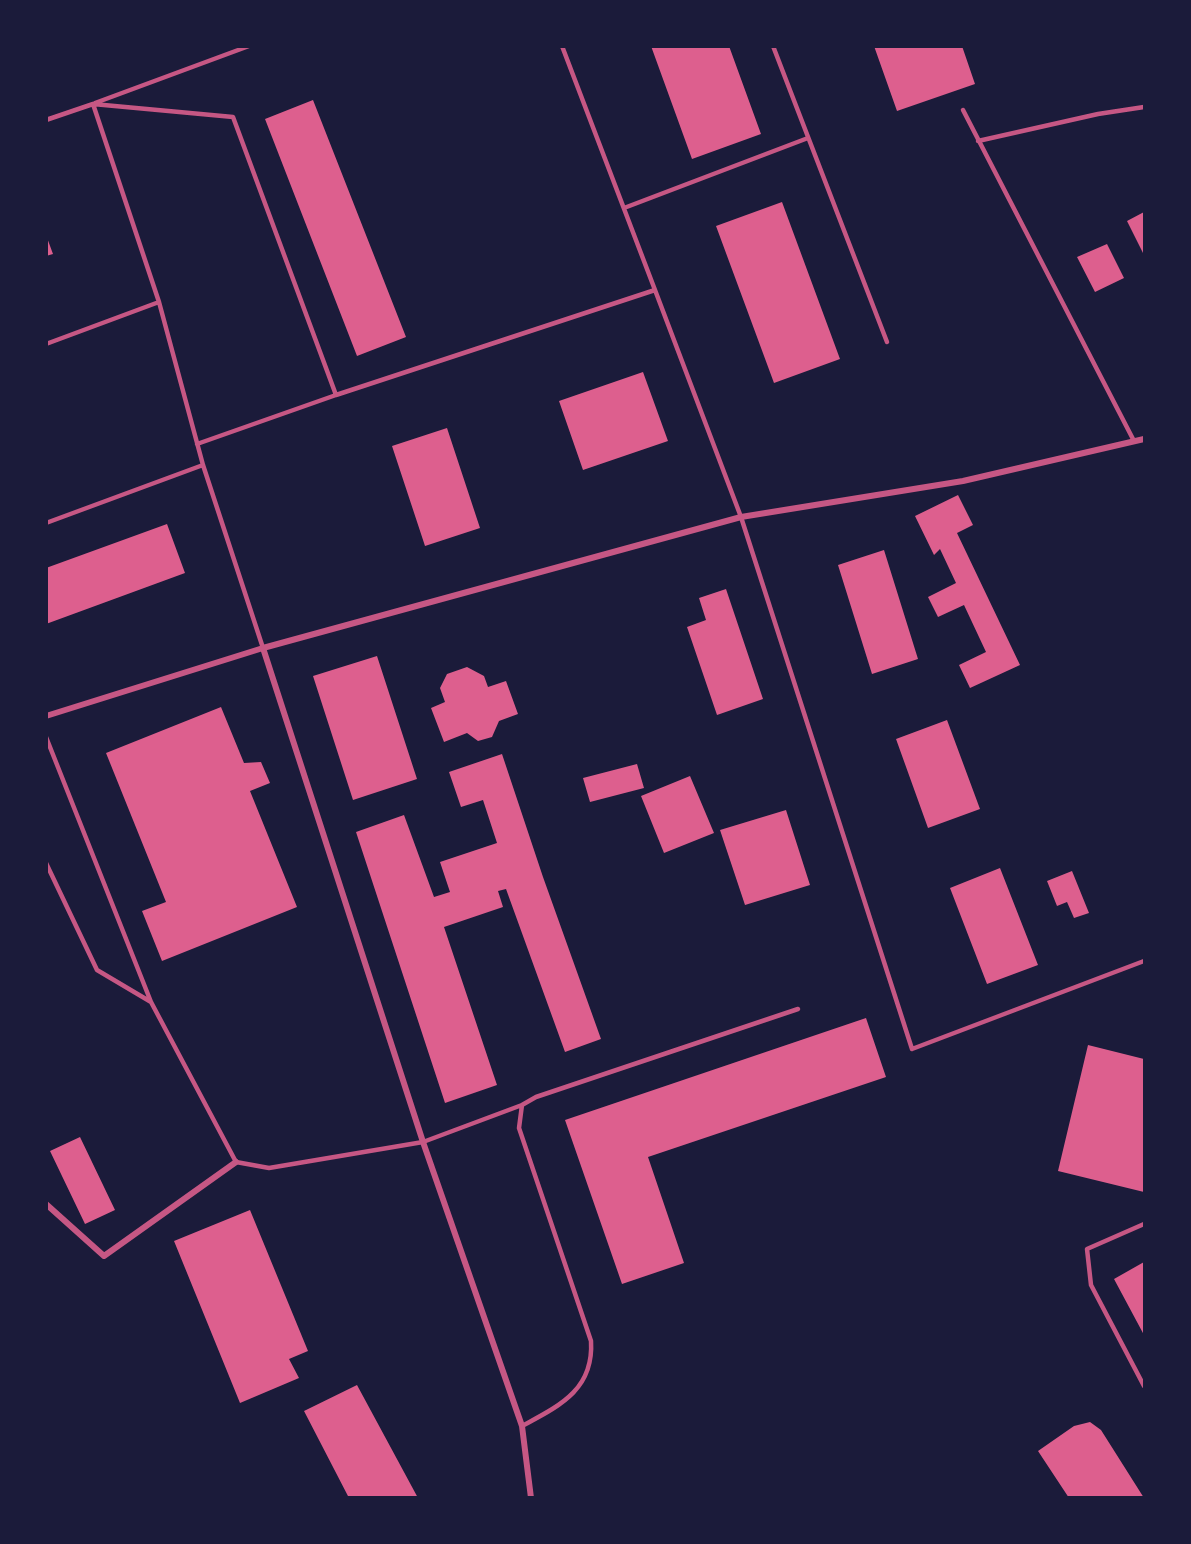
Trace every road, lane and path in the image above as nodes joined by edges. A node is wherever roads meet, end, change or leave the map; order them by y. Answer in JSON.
{"nodes":[{"id":1,"x":249,"y":46,"type":"edge"},
{"id":2,"x":562,"y":46,"type":"edge"},
{"id":3,"x":773,"y":46,"type":"edge"},
{"id":4,"x":93,"y":104,"type":"junction"},
{"id":5,"x":1144,"y":107,"type":"edge"},
{"id":6,"x":963,"y":110,"type":"dead end"},
{"id":7,"x":46,"y":120,"type":"edge"},
{"id":8,"x":808,"y":138,"type":"junction"},
{"id":9,"x":978,"y":141,"type":"junction"},
{"id":10,"x":624,"y":208,"type":"junction"},
{"id":11,"x":655,"y":290,"type":"junction"},
{"id":12,"x":159,"y":303,"type":"junction"},
{"id":13,"x":887,"y":342,"type":"dead end"},
{"id":14,"x":46,"y":344,"type":"edge"},
{"id":15,"x":336,"y":395,"type":"junction"},
{"id":16,"x":1144,"y":439,"type":"edge"},
{"id":17,"x":1134,"y":441,"type":"junction"},
{"id":18,"x":197,"y":444,"type":"junction"},
{"id":19,"x":203,"y":465,"type":"junction"},
{"id":20,"x":741,"y":518,"type":"junction"},
{"id":21,"x":46,"y":523,"type":"edge"},
{"id":22,"x":263,"y":648,"type":"junction"},
{"id":23,"x":46,"y":716,"type":"edge"},
{"id":24,"x":46,"y":736,"type":"edge"},
{"id":25,"x":46,"y":863,"type":"edge"},
{"id":26,"x":1144,"y":961,"type":"edge"},
{"id":27,"x":151,"y":1002,"type":"junction"},
{"id":28,"x":798,"y":1009,"type":"dead end"},
{"id":29,"x":522,"y":1105,"type":"junction"},
{"id":30,"x":423,"y":1142,"type":"junction"},
{"id":31,"x":236,"y":1162,"type":"junction"},
{"id":32,"x":46,"y":1204,"type":"edge"},
{"id":33,"x":1144,"y":1224,"type":"edge"},
{"id":34,"x":1144,"y":1386,"type":"edge"},
{"id":35,"x":522,"y":1426,"type":"junction"},
{"id":36,"x":531,"y":1497,"type":"edge"}],
"edges":[{"from":1,"to":4,"type":"lane"},
{"from":2,"to":10,"type":"lane"},
{"from":3,"to":8,"type":"lane"},
{"from":4,"to":7,"type":"lane"},
{"from":4,"to":12,"type":"lane"},
{"from":4,"to":15,"type":"lane"},
{"from":5,"to":9,"type":"lane"},
{"from":6,"to":9,"type":"lane"},
{"from":8,"to":10,"type":"lane"},
{"from":8,"to":13,"type":"lane"},
{"from":9,"to":17,"type":"lane"},
{"from":10,"to":11,"type":"lane"},
{"from":11,"to":15,"type":"lane"},
{"from":11,"to":20,"type":"lane"},
{"from":12,"to":14,"type":"lane"},
{"from":12,"to":18,"type":"lane"},
{"from":15,"to":18,"type":"lane"},
{"from":16,"to":17,"type":"street"},
{"from":17,"to":20,"type":"street"},
{"from":18,"to":19,"type":"lane"},
{"from":19,"to":21,"type":"lane"},
{"from":19,"to":22,"type":"lane"},
{"from":20,"to":22,"type":"street"},
{"from":20,"to":26,"type":"lane"},
{"from":22,"to":23,"type":"street"},
{"from":22,"to":30,"type":"street"},
{"from":24,"to":27,"type":"lane"},
{"from":25,"to":27,"type":"lane"},
{"from":27,"to":31,"type":"lane"},
{"from":28,"to":29,"type":"lane"},
{"from":29,"to":30,"type":"lane"},
{"from":29,"to":35,"type":"lane"},
{"from":30,"to":31,"type":"lane"},
{"from":30,"to":35,"type":"street"},
{"from":31,"to":32,"type":"street"},
{"from":33,"to":34,"type":"lane"},
{"from":35,"to":36,"type":"street"}]}
